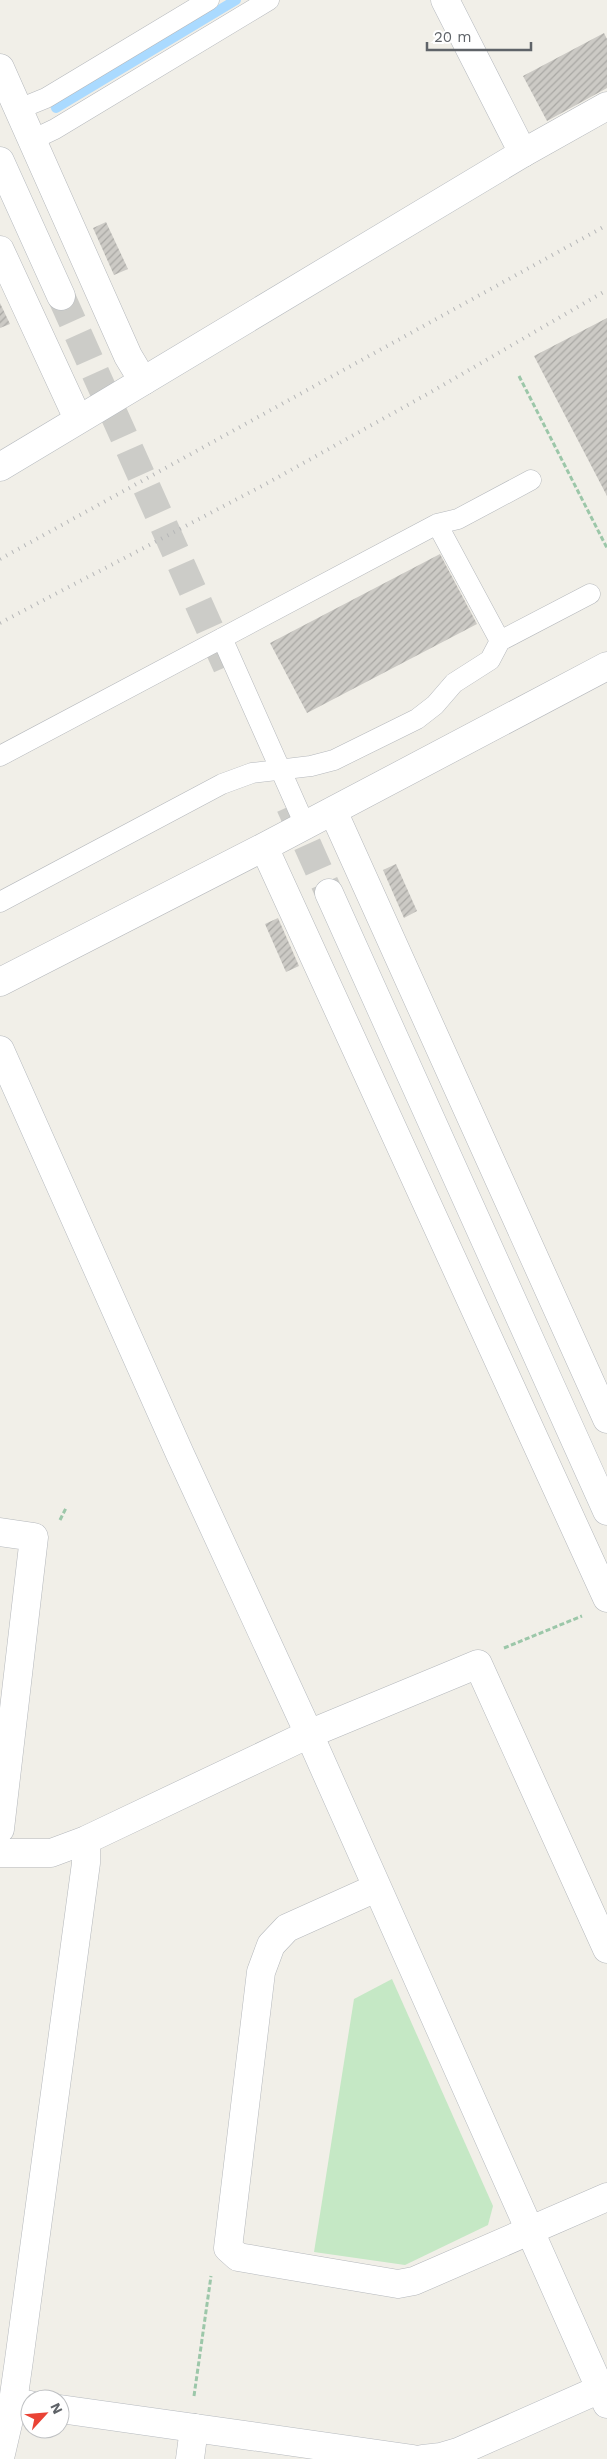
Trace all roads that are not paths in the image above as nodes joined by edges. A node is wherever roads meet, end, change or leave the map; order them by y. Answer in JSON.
{"nodes":[{"id":1,"x":209,"y":0,"type":"edge"},
{"id":2,"x":269,"y":0,"type":"edge"},
{"id":3,"x":445,"y":0,"type":"edge"},
{"id":4,"x":0,"y":68,"type":"edge"},
{"id":5,"x":607,"y":106,"type":"edge"},
{"id":6,"x":19,"y":109,"type":"junction"},
{"id":7,"x":32,"y":140,"type":"junction"},
{"id":8,"x":523,"y":153,"type":"junction"},
{"id":9,"x":0,"y":161,"type":"edge"},
{"id":10,"x":0,"y":250,"type":"edge"},
{"id":11,"x":61,"y":296,"type":"tunnel mouth"},
{"id":12,"x":143,"y":381,"type":"junction"},
{"id":13,"x":78,"y":419,"type":"junction"},
{"id":14,"x":0,"y":467,"type":"edge"},
{"id":15,"x":531,"y":480,"type":"dead end"},
{"id":16,"x":437,"y":524,"type":"junction"},
{"id":17,"x":590,"y":594,"type":"dead end"},
{"id":18,"x":222,"y":638,"type":"junction"},
{"id":19,"x":500,"y":641,"type":"junction"},
{"id":20,"x":607,"y":666,"type":"edge"},
{"id":21,"x":0,"y":756,"type":"edge"},
{"id":22,"x":280,"y":768,"type":"junction"},
{"id":23,"x":333,"y":811,"type":"junction"},
{"id":24,"x":306,"y":825,"type":"junction"},
{"id":25,"x":264,"y":847,"type":"junction"},
{"id":26,"x":329,"y":893,"type":"tunnel mouth"},
{"id":27,"x":0,"y":902,"type":"edge"},
{"id":28,"x":0,"y":982,"type":"edge"},
{"id":29,"x":0,"y":1050,"type":"edge"},
{"id":30,"x":607,"y":1419,"type":"edge"},
{"id":31,"x":607,"y":1511,"type":"edge"},
{"id":32,"x":0,"y":1532,"type":"edge"},
{"id":33,"x":597,"y":1606,"type":"edge"},
{"id":34,"x":309,"y":1734,"type":"junction"},
{"id":35,"x":0,"y":1828,"type":"edge"},
{"id":36,"x":86,"y":1840,"type":"junction"},
{"id":37,"x":0,"y":1853,"type":"edge"},
{"id":38,"x":376,"y":1888,"type":"junction"},
{"id":39,"x":607,"y":1949,"type":"edge"},
{"id":40,"x":607,"y":2197,"type":"edge"},
{"id":41,"x":529,"y":2232,"type":"junction"},
{"id":42,"x":23,"y":2389,"type":"edge"},
{"id":43,"x":605,"y":2393,"type":"edge"},
{"id":44,"x":20,"y":2406,"type":"edge"},
{"id":45,"x":70,"y":2410,"type":"edge"},
{"id":46,"x":194,"y":2428,"type":"junction"},
{"id":47,"x":0,"y":2458,"type":"edge"},
{"id":48,"x":381,"y":2458,"type":"edge"},
{"id":49,"x":190,"y":2459,"type":"edge"},
{"id":50,"x":413,"y":2459,"type":"edge"},
{"id":51,"x":423,"y":2459,"type":"edge"}],
"edges":[{"from":1,"to":6,"type":"lane"},
{"from":2,"to":7,"type":"lane"},
{"from":3,"to":8,"type":"street"},
{"from":4,"to":6,"type":"street"},
{"from":5,"to":8,"type":"street"},
{"from":6,"to":7,"type":"street"},
{"from":7,"to":12,"type":"street"},
{"from":8,"to":12,"type":"street"},
{"from":9,"to":11,"type":"street"},
{"from":10,"to":13,"type":"street"},
{"from":12,"to":13,"type":"street"},
{"from":13,"to":14,"type":"street"},
{"from":15,"to":16,"type":"lane"},
{"from":16,"to":18,"type":"lane"},
{"from":16,"to":19,"type":"lane"},
{"from":17,"to":19,"type":"lane"},
{"from":18,"to":21,"type":"lane"},
{"from":18,"to":22,"type":"lane"},
{"from":19,"to":22,"type":"lane"},
{"from":20,"to":23,"type":"street"},
{"from":22,"to":24,"type":"lane"},
{"from":22,"to":27,"type":"lane"},
{"from":23,"to":24,"type":"street"},
{"from":23,"to":30,"type":"street"},
{"from":24,"to":25,"type":"street"},
{"from":25,"to":28,"type":"street"},
{"from":25,"to":33,"type":"street"},
{"from":26,"to":31,"type":"street"},
{"from":29,"to":34,"type":"street"},
{"from":32,"to":35,"type":"street"},
{"from":34,"to":36,"type":"street"},
{"from":34,"to":38,"type":"street"},
{"from":34,"to":39,"type":"street"},
{"from":36,"to":37,"type":"street"},
{"from":36,"to":42,"type":"street"},
{"from":38,"to":41,"type":"street"},
{"from":38,"to":41,"type":"street"},
{"from":40,"to":41,"type":"street"},
{"from":41,"to":43,"type":"street"},
{"from":43,"to":51,"type":"street"},
{"from":44,"to":47,"type":"street"},
{"from":45,"to":46,"type":"street"},
{"from":46,"to":48,"type":"street"},
{"from":46,"to":49,"type":"street"},
{"from":48,"to":50,"type":"street"}]}
